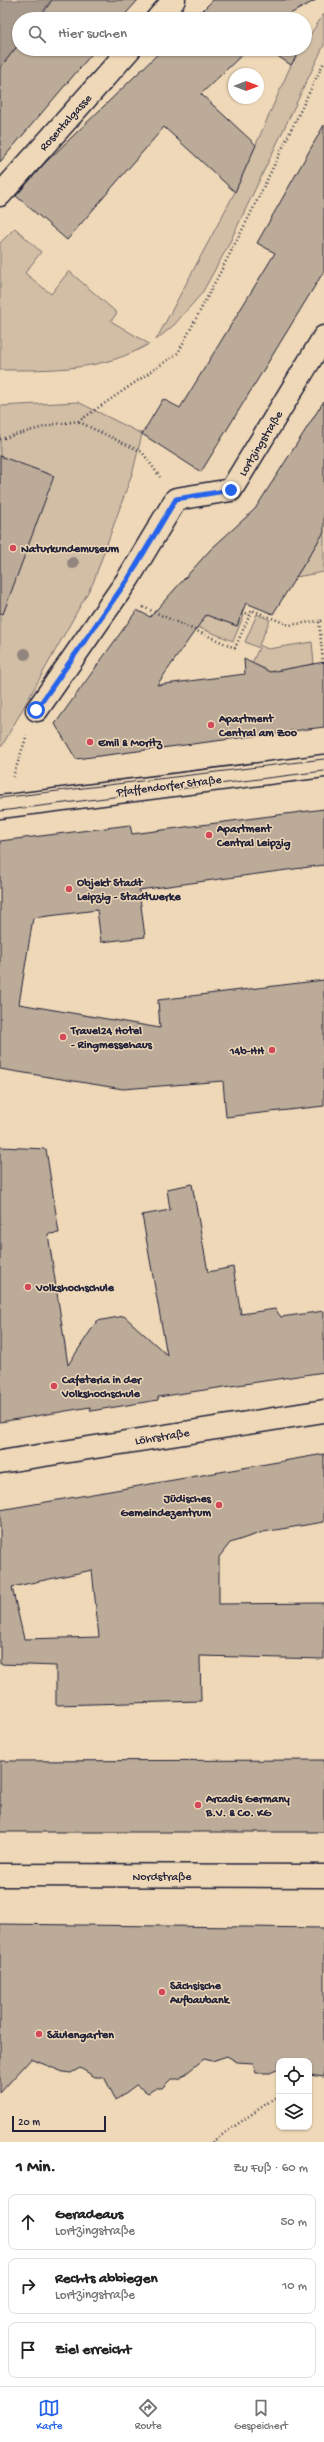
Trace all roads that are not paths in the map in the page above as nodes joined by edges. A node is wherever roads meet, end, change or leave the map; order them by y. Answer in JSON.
{"nodes":[{"id":1,"x":174,"y":0,"type":"edge"},
{"id":2,"x":163,"y":12,"type":"edge"},
{"id":3,"x":124,"y":56,"type":"edge"},
{"id":4,"x":0,"y":195,"type":"edge"},
{"id":5,"x":324,"y":337,"type":"edge"},
{"id":6,"x":36,"y":710,"type":"road end"},
{"id":7,"x":324,"y":766,"type":"edge"},
{"id":8,"x":4,"y":803,"type":"edge"},
{"id":9,"x":324,"y":1411,"type":"edge"},
{"id":10,"x":0,"y":1462,"type":"edge"},
{"id":11,"x":0,"y":1875,"type":"edge"},
{"id":12,"x":324,"y":1876,"type":"edge"}],
"edges":[{"from":1,"to":2,"type":"street"},
{"from":3,"to":4,"type":"street","name":"Rosentalgasse"},
{"from":5,"to":6,"type":"street","name":"Lortzingstraße"},
{"from":7,"to":8,"type":"street","name":"Pfaffendorfer Straße"},
{"from":9,"to":10,"type":"street","name":"Löhrstraße"},
{"from":11,"to":12,"type":"street","name":"Nordstraße"}]}
